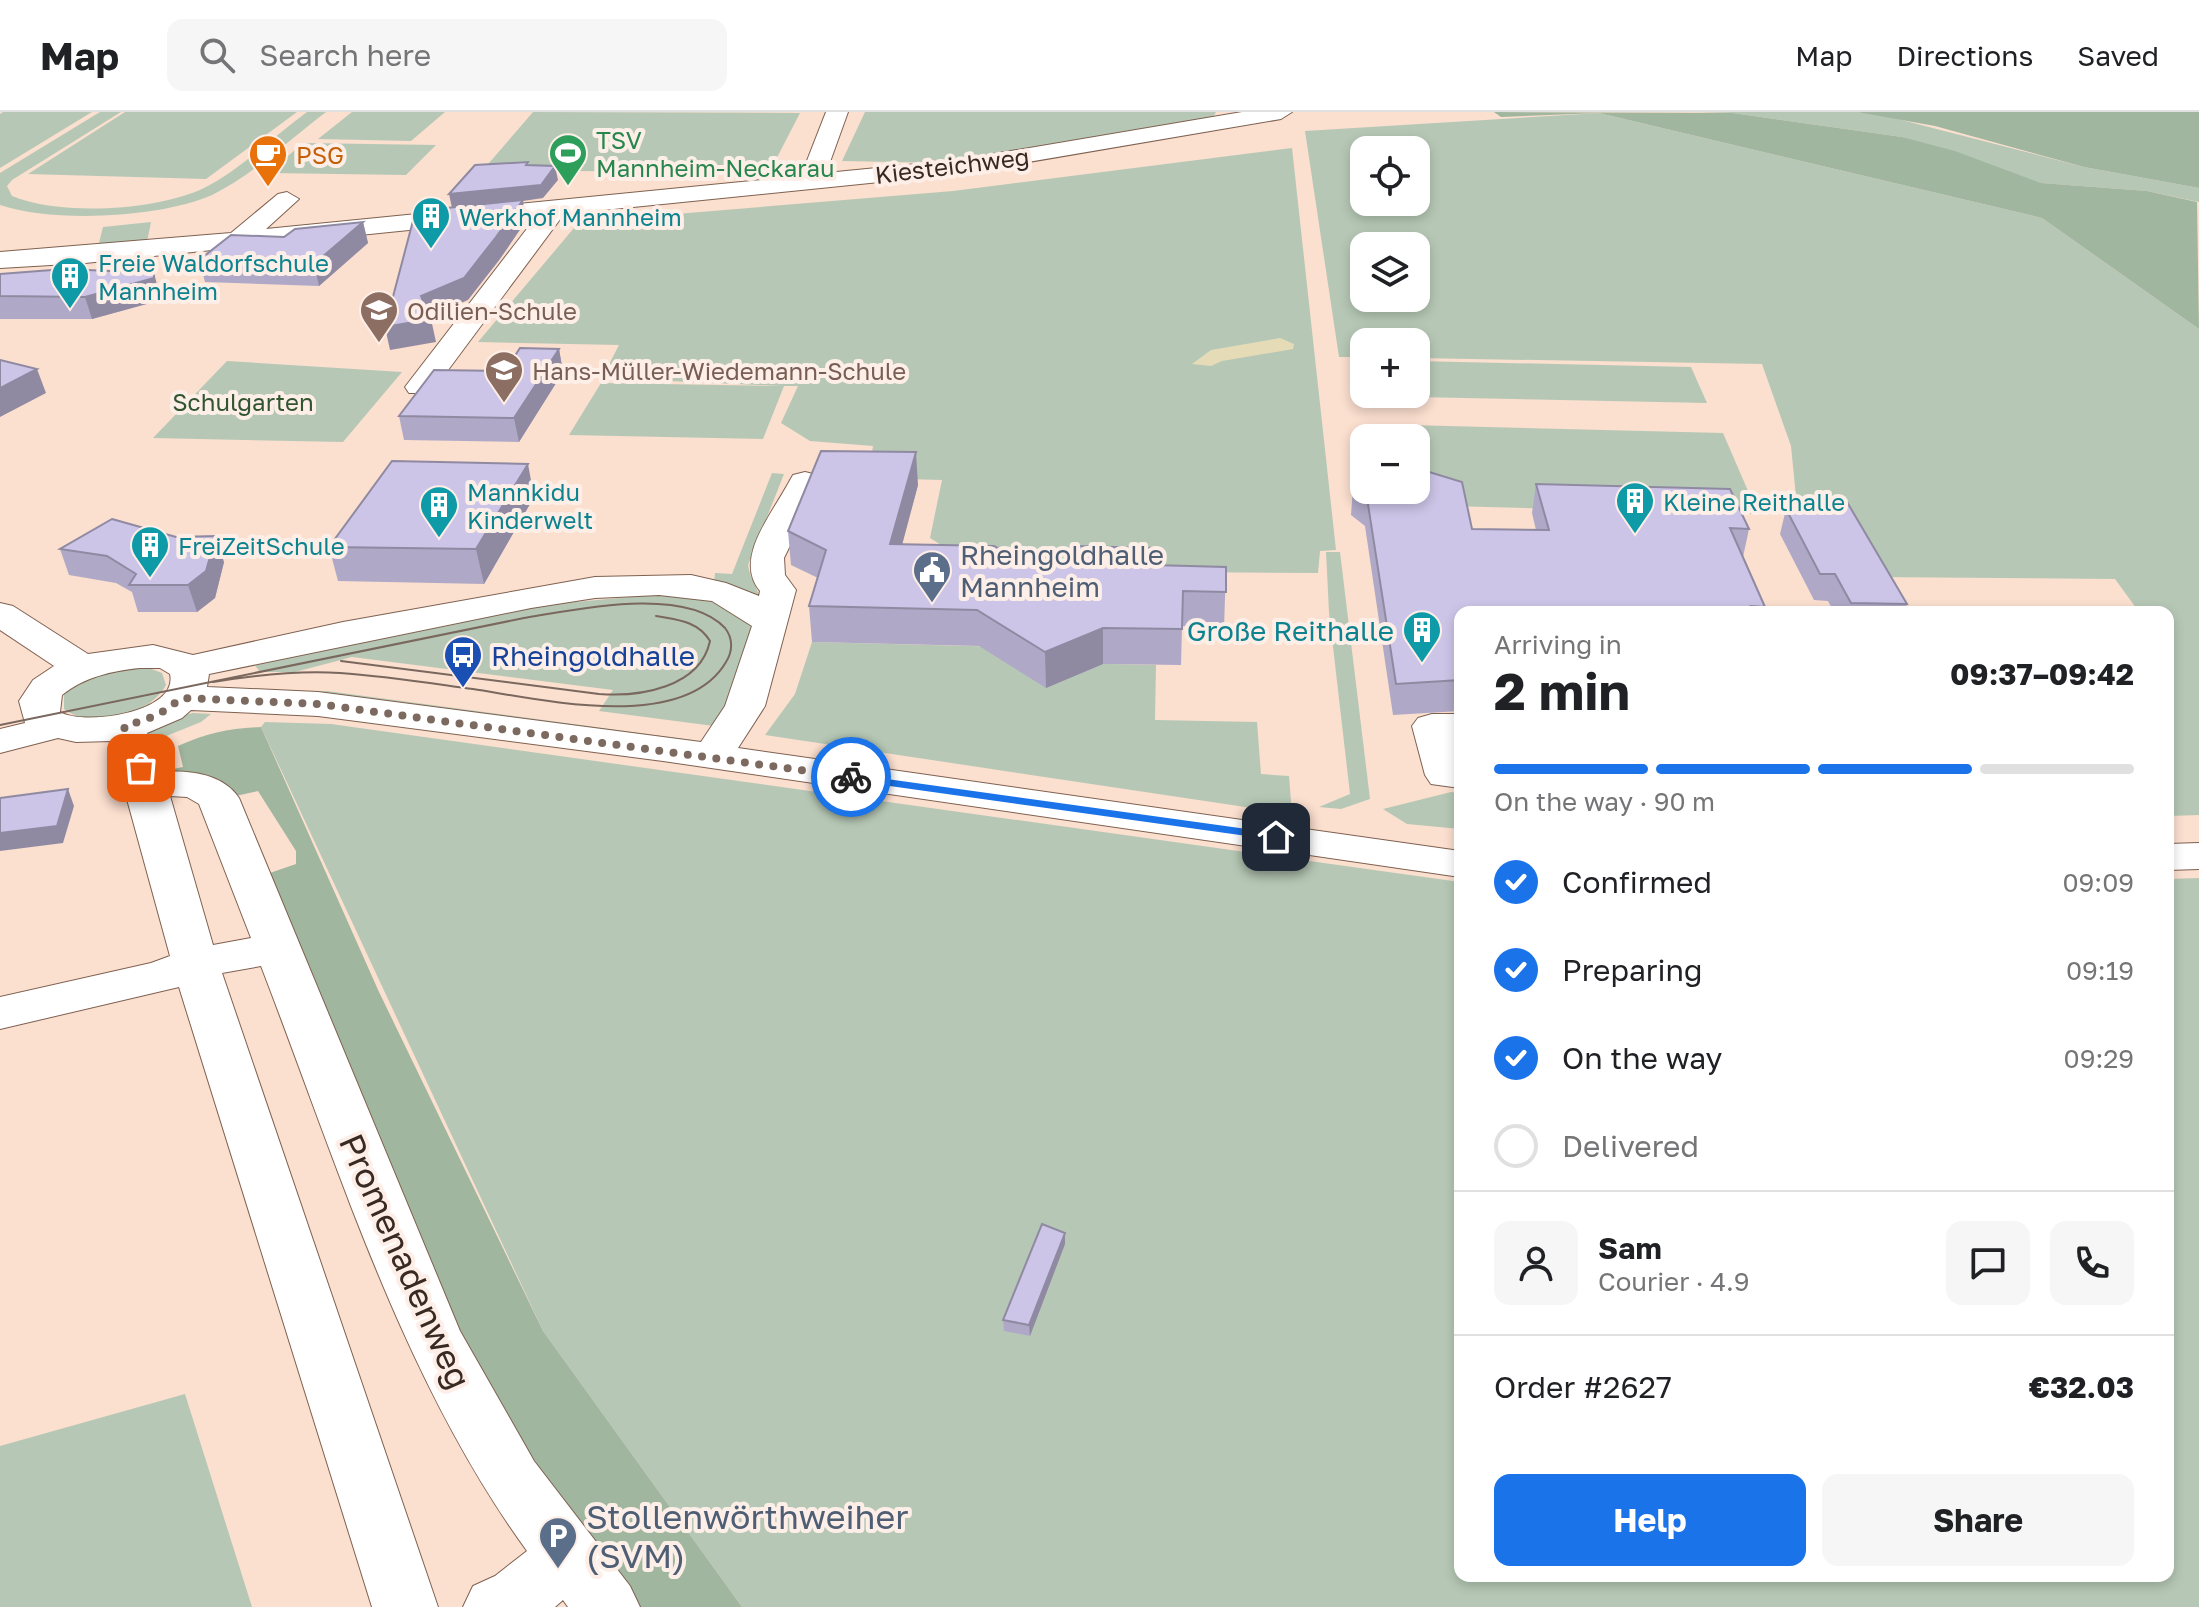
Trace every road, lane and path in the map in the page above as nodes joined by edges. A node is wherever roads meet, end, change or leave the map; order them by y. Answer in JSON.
{"nodes":[{"id":1,"x":837,"y":112,"type":"edge"},
{"id":2,"x":1281,"y":112,"type":"edge"},
{"id":3,"x":811,"y":181,"type":"junction"},
{"id":4,"x":287,"y":199,"type":"dead end"},
{"id":5,"x":556,"y":208,"type":"junction"},
{"id":6,"x":238,"y":240,"type":"junction"},
{"id":7,"x":0,"y":260,"type":"edge"},
{"id":8,"x":420,"y":387,"type":"edge"},
{"id":9,"x":805,"y":482,"type":"edge"},
{"id":10,"x":0,"y":614,"type":"edge"},
{"id":11,"x":771,"y":624,"type":"junction"},
{"id":12,"x":82,"y":667,"type":"junction"},
{"id":13,"x":185,"y":683,"type":"junction"},
{"id":14,"x":0,"y":710,"type":"edge"},
{"id":15,"x":49,"y":711,"type":"junction"},
{"id":16,"x":1454,"y":726,"type":"edge"},
{"id":17,"x":124,"y":727,"type":"junction"},
{"id":18,"x":0,"y":741,"type":"edge"},
{"id":19,"x":712,"y":757,"type":"junction"},
{"id":20,"x":1454,"y":776,"type":"edge"},
{"id":21,"x":146,"y":786,"type":"junction"},
{"id":22,"x":2199,"y":856,"type":"edge"},
{"id":23,"x":2174,"y":857,"type":"edge"},
{"id":24,"x":1454,"y":864,"type":"edge"},
{"id":25,"x":277,"y":948,"type":"junction"},
{"id":26,"x":195,"y":963,"type":"junction"},
{"id":27,"x":0,"y":1013,"type":"edge"},
{"id":28,"x":560,"y":1582,"type":"edge"},
{"id":29,"x":414,"y":1598,"type":"edge"},
{"id":30,"x":496,"y":1607,"type":"edge"},
{"id":31,"x":607,"y":1607,"type":"edge"}],
"edges":[{"from":1,"to":3,"type":"street"},
{"from":2,"to":3,"type":"street","name":"Kiesteichweg"},
{"from":3,"to":5,"type":"street","name":"Kiesteichweg"},
{"from":4,"to":6,"type":"street"},
{"from":5,"to":6,"type":"street","name":"Kiesteichweg"},
{"from":5,"to":8,"type":"street"},
{"from":6,"to":7,"type":"street","name":"Kiesteichweg"},
{"from":9,"to":11,"type":"street"},
{"from":10,"to":12,"type":"street"},
{"from":11,"to":13,"type":"street"},
{"from":11,"to":19,"type":"street"},
{"from":12,"to":13,"type":"street"},
{"from":12,"to":15,"type":"street"},
{"from":13,"to":17,"type":"street"},
{"from":13,"to":19,"type":"street"},
{"from":14,"to":15,"type":"street"},
{"from":15,"to":17,"type":"street"},
{"from":15,"to":18,"type":"street"},
{"from":16,"to":20,"type":"street"},
{"from":17,"to":21,"type":"street"},
{"from":19,"to":24,"type":"street"},
{"from":21,"to":25,"type":"street","name":"Promenadenweg"},
{"from":21,"to":26,"type":"street"},
{"from":22,"to":23,"type":"street"},
{"from":25,"to":26,"type":"street"},
{"from":25,"to":28,"type":"street","name":"Promenadenweg"},
{"from":26,"to":27,"type":"street"},
{"from":26,"to":29,"type":"street"},
{"from":28,"to":30,"type":"street"},
{"from":28,"to":31,"type":"street","name":"Promenadenweg"}]}
